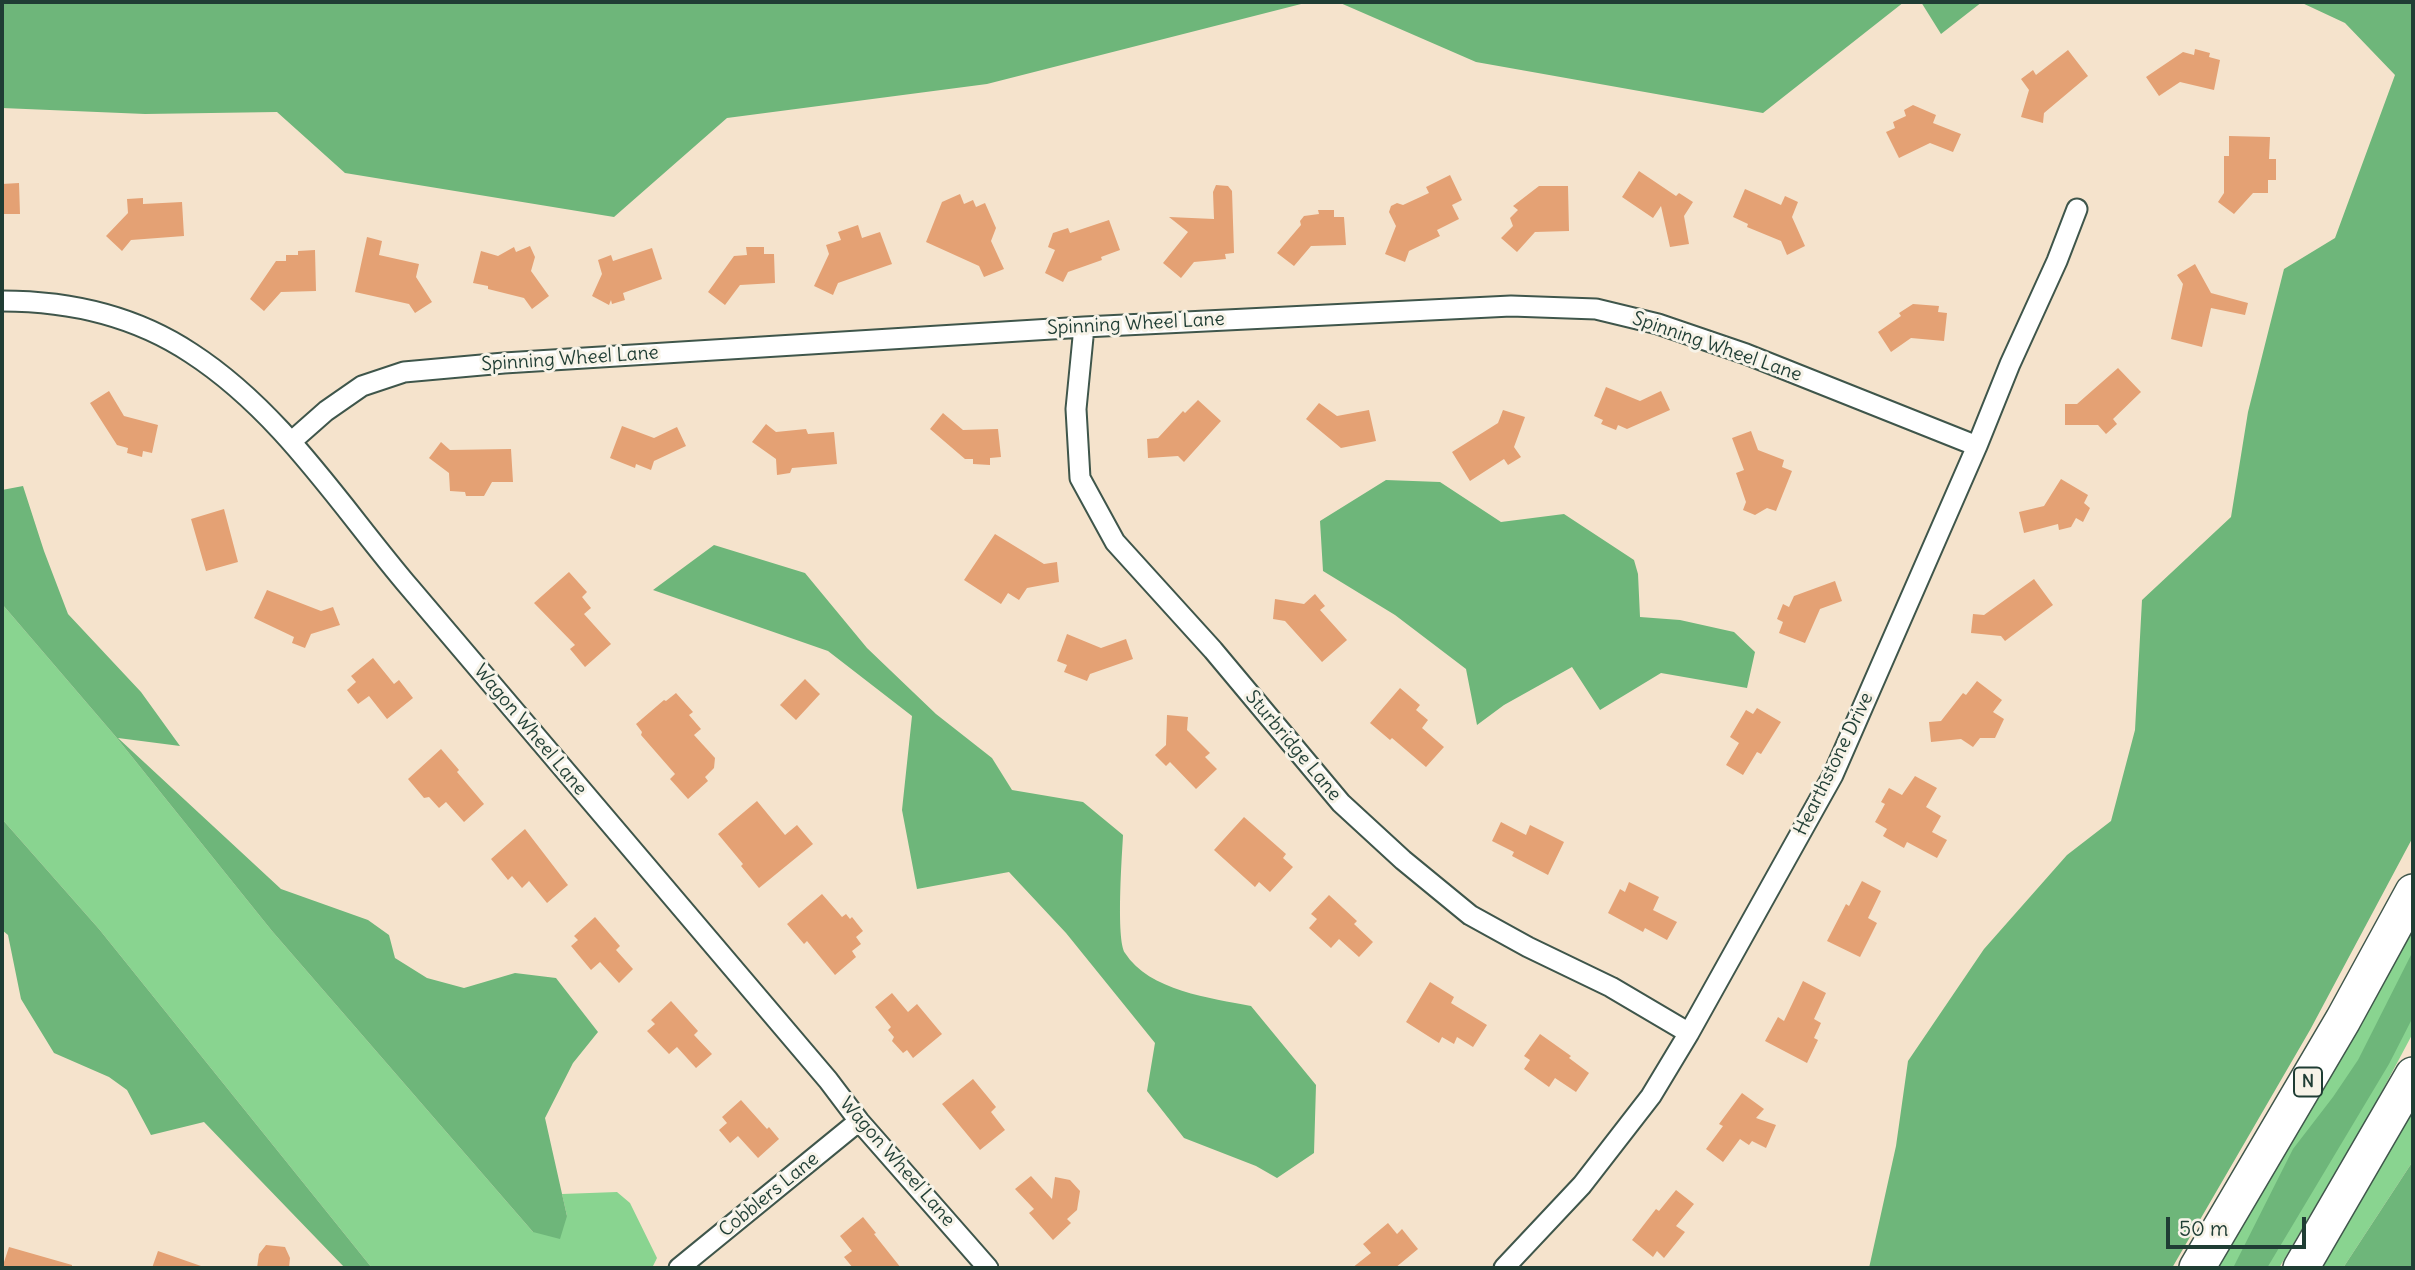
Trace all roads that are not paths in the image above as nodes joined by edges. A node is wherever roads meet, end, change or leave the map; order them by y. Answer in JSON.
{"nodes":[{"id":1,"x":2077,"y":209,"type":"dead end"},
{"id":2,"x":2,"y":300,"type":"edge"},
{"id":3,"x":1084,"y":327,"type":"junction"},
{"id":4,"x":292,"y":440,"type":"junction"},
{"id":5,"x":1977,"y":446,"type":"junction"},
{"id":6,"x":2413,"y":892,"type":"edge"},
{"id":7,"x":1689,"y":1033,"type":"junction"},
{"id":8,"x":2413,"y":1075,"type":"edge"},
{"id":9,"x":859,"y":1122,"type":"junction"},
{"id":10,"x":679,"y":1268,"type":"edge"},
{"id":11,"x":988,"y":1268,"type":"edge"},
{"id":12,"x":1504,"y":1268,"type":"edge"},
{"id":13,"x":2197,"y":1268,"type":"edge"},
{"id":14,"x":2301,"y":1268,"type":"edge"}],
"edges":[{"from":1,"to":5,"type":"street","name":"Hearthstone Drive"},
{"from":2,"to":4,"type":"street","name":"Wagon Wheel Lane"},
{"from":3,"to":4,"type":"street","name":"Spinning Wheel Lane"},
{"from":3,"to":5,"type":"street","name":"Spinning Wheel Lane"},
{"from":3,"to":7,"type":"street","name":"Sturbridge Lane"},
{"from":4,"to":9,"type":"street","name":"Wagon Wheel Lane"},
{"from":5,"to":7,"type":"street","name":"Hearthstone Drive"},
{"from":6,"to":13,"type":"highway","number":"N"},
{"from":7,"to":12,"type":"street","name":"Hearthstone Drive"},
{"from":8,"to":14,"type":"highway"},
{"from":9,"to":10,"type":"street","name":"Cobblers Lane"},
{"from":9,"to":11,"type":"street","name":"Wagon Wheel Lane"}]}
